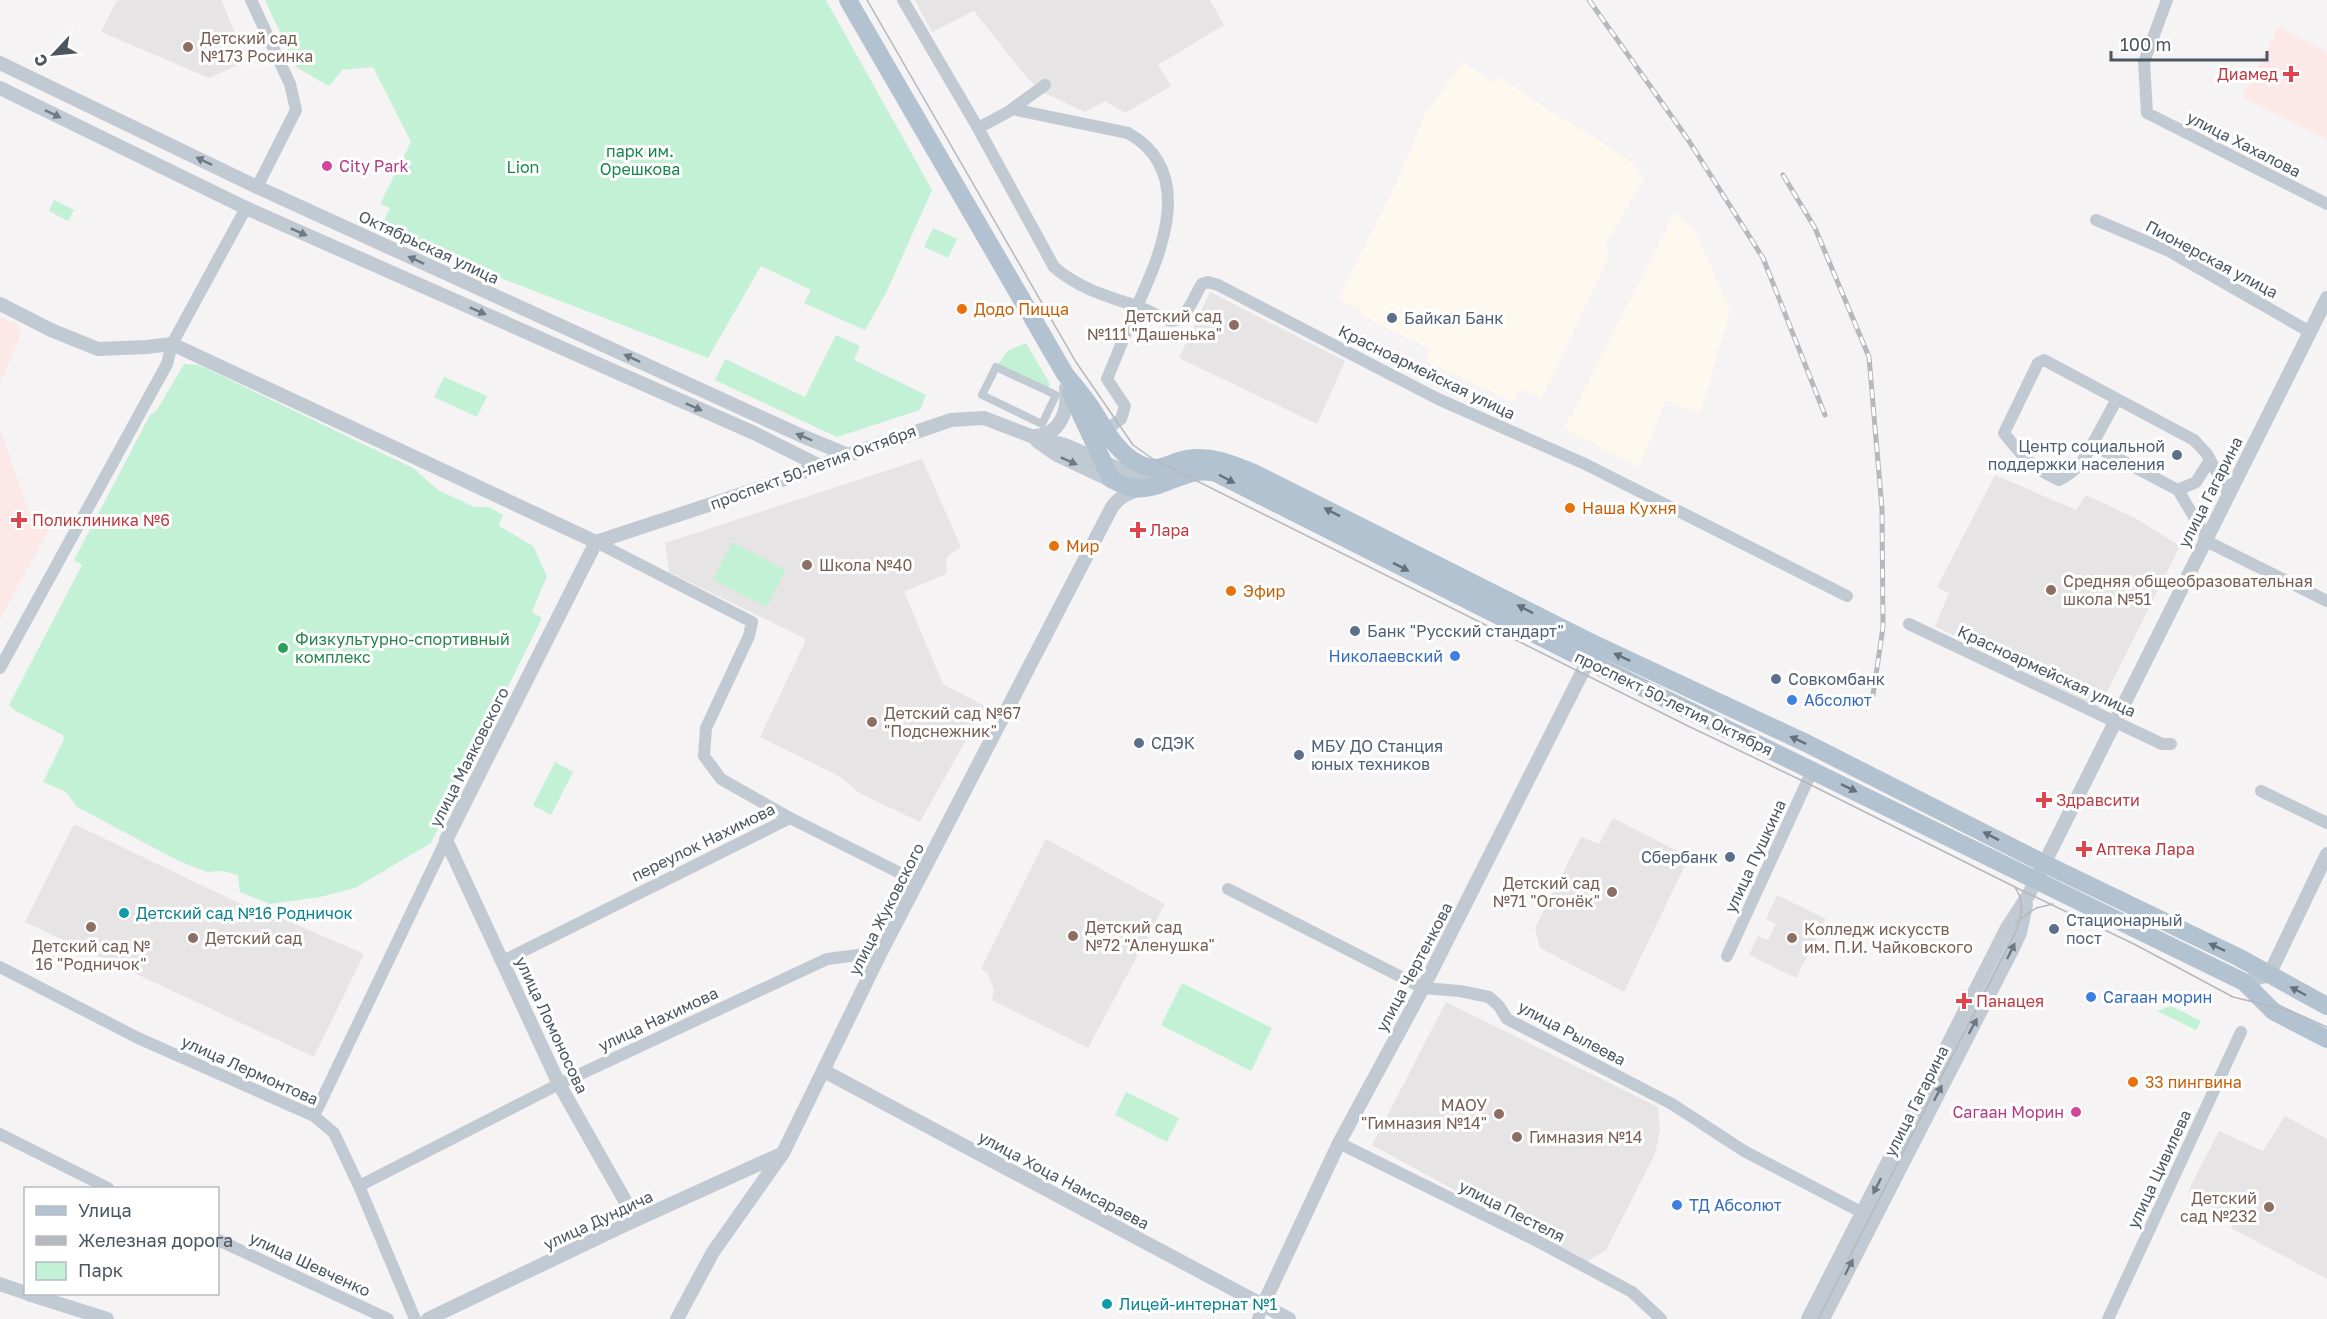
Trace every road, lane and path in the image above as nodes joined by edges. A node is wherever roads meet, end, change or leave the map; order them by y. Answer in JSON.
{"nodes":[{"id":1,"x":251,"y":0,"type":"edge"},
{"id":2,"x":848,"y":0,"type":"edge"},
{"id":3,"x":903,"y":0,"type":"edge"},
{"id":4,"x":2167,"y":0,"type":"edge"},
{"id":5,"x":0,"y":63,"type":"edge"},
{"id":6,"x":1045,"y":85,"type":"dead end"},
{"id":7,"x":0,"y":88,"type":"edge"},
{"id":8,"x":1012,"y":109,"type":"junction"},
{"id":9,"x":978,"y":128,"type":"junction"},
{"id":10,"x":257,"y":187,"type":"junction"},
{"id":11,"x":2327,"y":204,"type":"edge"},
{"id":12,"x":246,"y":208,"type":"junction"},
{"id":13,"x":2096,"y":220,"type":"dead end"},
{"id":14,"x":466,"y":282,"type":"junction"},
{"id":15,"x":2327,"y":298,"type":"edge"},
{"id":16,"x":456,"y":302,"type":"junction"},
{"id":17,"x":0,"y":304,"type":"edge"},
{"id":18,"x":1137,"y":306,"type":"junction"},
{"id":19,"x":2310,"y":332,"type":"junction"},
{"id":20,"x":172,"y":344,"type":"junction"},
{"id":21,"x":1065,"y":374,"type":"junction"},
{"id":22,"x":668,"y":375,"type":"junction"},
{"id":23,"x":659,"y":392,"type":"junction"},
{"id":24,"x":2117,"y":399,"type":"junction"},
{"id":25,"x":761,"y":417,"type":"junction"},
{"id":26,"x":1042,"y":424,"type":"joint"},
{"id":27,"x":1106,"y":430,"type":"junction"},
{"id":28,"x":754,"y":433,"type":"junction"},
{"id":29,"x":1031,"y":436,"type":"junction"},
{"id":30,"x":2092,"y":445,"type":"junction"},
{"id":31,"x":848,"y":454,"type":"junction"},
{"id":32,"x":2210,"y":460,"type":"junction"},
{"id":33,"x":1103,"y":462,"type":"junction"},
{"id":34,"x":820,"y":466,"type":"junction"},
{"id":35,"x":1166,"y":466,"type":"junction"},
{"id":36,"x":1111,"y":479,"type":"junction"},
{"id":37,"x":1147,"y":487,"type":"junction"},
{"id":38,"x":2178,"y":490,"type":"junction"},
{"id":39,"x":2228,"y":494,"type":"junction"},
{"id":40,"x":1112,"y":507,"type":"junction"},
{"id":41,"x":2205,"y":538,"type":"junction"},
{"id":42,"x":596,"y":542,"type":"junction"},
{"id":43,"x":1846,"y":596,"type":"dead end"},
{"id":44,"x":2327,"y":601,"type":"edge"},
{"id":45,"x":1909,"y":624,"type":"dead end"},
{"id":46,"x":1596,"y":645,"type":"junction"},
{"id":47,"x":1588,"y":662,"type":"junction"},
{"id":48,"x":0,"y":668,"type":"edge"},
{"id":49,"x":2114,"y":722,"type":"junction"},
{"id":50,"x":2171,"y":744,"type":"dead end"},
{"id":51,"x":1812,"y":771,"type":"junction"},
{"id":52,"x":2261,"y":791,"type":"dead end"},
{"id":53,"x":790,"y":818,"type":"junction"},
{"id":54,"x":2327,"y":822,"type":"edge"},
{"id":55,"x":446,"y":840,"type":"junction"},
{"id":56,"x":2327,"y":854,"type":"edge"},
{"id":57,"x":2036,"y":879,"type":"junction"},
{"id":58,"x":918,"y":882,"type":"junction"},
{"id":59,"x":1228,"y":889,"type":"dead end"},
{"id":60,"x":881,"y":952,"type":"junction"},
{"id":61,"x":1727,"y":956,"type":"dead end"},
{"id":62,"x":503,"y":961,"type":"junction"},
{"id":63,"x":0,"y":967,"type":"edge"},
{"id":64,"x":2269,"y":975,"type":"junction"},
{"id":65,"x":2244,"y":982,"type":"junction"},
{"id":66,"x":1423,"y":988,"type":"junction"},
{"id":67,"x":2327,"y":1006,"type":"edge"},
{"id":68,"x":2241,"y":1032,"type":"dead end"},
{"id":69,"x":2327,"y":1039,"type":"edge"},
{"id":70,"x":824,"y":1071,"type":"junction"},
{"id":71,"x":559,"y":1084,"type":"junction"},
{"id":72,"x":314,"y":1116,"type":"junction"},
{"id":73,"x":0,"y":1134,"type":"edge"},
{"id":74,"x":1340,"y":1143,"type":"junction"},
{"id":75,"x":783,"y":1153,"type":"junction"},
{"id":76,"x":359,"y":1186,"type":"junction"},
{"id":77,"x":106,"y":1187,"type":"edge"},
{"id":78,"x":1863,"y":1213,"type":"junction"},
{"id":79,"x":636,"y":1220,"type":"junction"},
{"id":80,"x":219,"y":1240,"type":"edge"},
{"id":81,"x":0,"y":1284,"type":"edge"},
{"id":82,"x":24,"y":1292,"type":"edge"},
{"id":83,"x":33,"y":1295,"type":"edge"},
{"id":84,"x":1263,"y":1305,"type":"junction"},
{"id":85,"x":107,"y":1319,"type":"edge"},
{"id":86,"x":388,"y":1319,"type":"edge"},
{"id":87,"x":415,"y":1319,"type":"edge"},
{"id":88,"x":428,"y":1319,"type":"edge"},
{"id":89,"x":677,"y":1319,"type":"edge"},
{"id":90,"x":1258,"y":1319,"type":"edge"},
{"id":91,"x":1289,"y":1319,"type":"edge"},
{"id":92,"x":1661,"y":1319,"type":"edge"},
{"id":93,"x":1808,"y":1319,"type":"edge"},
{"id":94,"x":1823,"y":1319,"type":"edge"},
{"id":95,"x":2108,"y":1319,"type":"edge"}],
"edges":[{"from":1,"to":10,"type":"street"},
{"from":2,"to":21,"type":"main road","name":"проспект 50-летия Октября"},
{"from":3,"to":9,"type":"street"},
{"from":4,"to":11,"type":"street","name":"улица Хахалова"},
{"from":10,"to":5,"type":"street","name":"Октябрьская улица","one_way":true},
{"from":6,"to":8,"type":"street"},
{"from":7,"to":12,"type":"street","one_way":true},
{"from":8,"to":9,"type":"street"},
{"from":8,"to":18,"type":"street"},
{"from":9,"to":18,"type":"street"},
{"from":14,"to":10,"type":"street","name":"Октябрьская улица","one_way":true},
{"from":12,"to":16,"type":"street","one_way":true},
{"from":12,"to":20,"type":"street"},
{"from":13,"to":19,"type":"street","name":"Пионерская улица"},
{"from":14,"to":16,"type":"street"},
{"from":22,"to":14,"type":"street","name":"Октябрьская улица","one_way":true},
{"from":15,"to":19,"type":"street","name":"улица Гагарина"},
{"from":16,"to":23,"type":"street","one_way":true},
{"from":17,"to":20,"type":"street"},
{"from":18,"to":27,"type":"street"},
{"from":18,"to":43,"type":"street","name":"Красноармейская улица"},
{"from":19,"to":39,"type":"street","name":"улица Гагарина"},
{"from":20,"to":42,"type":"street"},
{"from":20,"to":48,"type":"street"},
{"from":21,"to":27,"type":"main road","name":"проспект 50-летия Октября"},
{"from":21,"to":29,"type":"street"},
{"from":21,"to":33,"type":"main road","name":"проспект 50-летия Октября"},
{"from":22,"to":23,"type":"street"},
{"from":22,"to":25,"type":"street","name":"Октябрьская улица"},
{"from":23,"to":28,"type":"street","one_way":true},
{"from":24,"to":30,"type":"street"},
{"from":24,"to":30,"type":"street"},
{"from":24,"to":32,"type":"street"},
{"from":25,"to":28,"type":"street"},
{"from":31,"to":25,"type":"street","name":"Октябрьская улица","one_way":true},
{"from":26,"to":26,"type":"street"},
{"from":27,"to":35,"type":"main road","name":"проспект 50-летия Октября"},
{"from":28,"to":34,"type":"street"},
{"from":29,"to":31,"type":"street","name":"проспект 50-летия Октября"},
{"from":29,"to":33,"type":"street"},
{"from":29,"to":36,"type":"street","one_way":true},
{"from":30,"to":38,"type":"street"},
{"from":31,"to":34,"type":"street","name":"проспект 50-летия Октября"},
{"from":32,"to":38,"type":"street"},
{"from":32,"to":39,"type":"street"},
{"from":33,"to":35,"type":"street"},
{"from":33,"to":36,"type":"main road","name":"проспект 50-летия Октября"},
{"from":34,"to":42,"type":"street","name":"проспект 50-летия Октября"},
{"from":46,"to":35,"type":"main road","name":"проспект 50-летия Октября","one_way":true},
{"from":36,"to":37,"type":"main road","name":"проспект 50-летия Октября"},
{"from":36,"to":40,"type":"street"},
{"from":37,"to":40,"type":"street"},
{"from":37,"to":47,"type":"main road","name":"проспект 50-летия Октября","one_way":true},
{"from":38,"to":41,"type":"street"},
{"from":39,"to":41,"type":"street","name":"улица Гагарина"},
{"from":40,"to":58,"type":"street","name":"улица Жуковского"},
{"from":41,"to":44,"type":"street"},
{"from":41,"to":49,"type":"street","name":"улица Гагарина"},
{"from":42,"to":53,"type":"street"},
{"from":42,"to":55,"type":"street","name":"улица Маяковского"},
{"from":45,"to":49,"type":"street","name":"Красноармейская улица"},
{"from":46,"to":47,"type":"street","name":"улица Чертенкова"},
{"from":57,"to":46,"type":"main road","name":"проспект 50-летия Октября","one_way":true},
{"from":47,"to":51,"type":"main road","name":"проспект 50-летия Октября"},
{"from":47,"to":66,"type":"street","name":"улица Чертенкова"},
{"from":49,"to":50,"type":"street","name":"Красноармейская улица"},
{"from":49,"to":57,"type":"street","name":"улица Гагарина"},
{"from":51,"to":57,"type":"main road","name":"проспект 50-летия Октября","one_way":true},
{"from":51,"to":61,"type":"street","name":"улица Пушкина"},
{"from":52,"to":54,"type":"street"},
{"from":53,"to":58,"type":"street","name":"переулок Нахимова"},
{"from":53,"to":62,"type":"street","name":"переулок Нахимова"},
{"from":55,"to":62,"type":"street","name":"улица Ломоносова"},
{"from":55,"to":72,"type":"street","name":"улица Маяковского"},
{"from":56,"to":64,"type":"street"},
{"from":64,"to":57,"type":"main road","name":"проспект 50-летия Октября","one_way":true},
{"from":57,"to":65,"type":"main road","name":"проспект 50-летия Октября"},
{"from":57,"to":78,"type":"street","name":"улица Гагарина","one_way":true},
{"from":94,"to":57,"type":"street","name":"улица Гагарина","one_way":true},
{"from":58,"to":60,"type":"street","name":"улица Жуковского"},
{"from":59,"to":66,"type":"street","name":"улица Рылеева"},
{"from":60,"to":70,"type":"street","name":"улица Жуковского"},
{"from":60,"to":71,"type":"street","name":"улица Нахимова"},
{"from":62,"to":71,"type":"street","name":"улица Ломоносова"},
{"from":63,"to":72,"type":"street","name":"улица Лермонтова"},
{"from":64,"to":65,"type":"street"},
{"from":67,"to":64,"type":"main road","name":"проспект 50-летия Октября","one_way":true},
{"from":65,"to":69,"type":"main road","name":"проспект 50-летия Октября"},
{"from":66,"to":74,"type":"street","name":"улица Чертенкова"},
{"from":66,"to":78,"type":"street","name":"улица Рылеева"},
{"from":68,"to":95,"type":"street","name":"улица Цивилева"},
{"from":70,"to":75,"type":"street","name":"улица Жуковского"},
{"from":70,"to":84,"type":"street","name":"улица Хоца Намсараева"},
{"from":71,"to":76,"type":"street","name":"улица Нахимова"},
{"from":71,"to":79,"type":"street","name":"улица Ломоносова"},
{"from":72,"to":76,"type":"street","name":"улица Лермонтова"},
{"from":73,"to":77,"type":"street"},
{"from":74,"to":84,"type":"street","name":"улица Чертенкова"},
{"from":74,"to":92,"type":"street","name":"улица Пестеля"},
{"from":75,"to":79,"type":"street","name":"улица Дундича"},
{"from":75,"to":89,"type":"street","name":"улица Жуковского"},
{"from":76,"to":87,"type":"street","name":"улица Лермонтова"},
{"from":78,"to":93,"type":"street","name":"улица Гагарина"},
{"from":79,"to":88,"type":"street","name":"улица Дундича"},
{"from":80,"to":86,"type":"street","name":"улица Шевченко"},
{"from":81,"to":82,"type":"street"},
{"from":83,"to":85,"type":"street"},
{"from":84,"to":90,"type":"street"},
{"from":84,"to":91,"type":"street","name":"улица Хоца Намсараева"}]}
